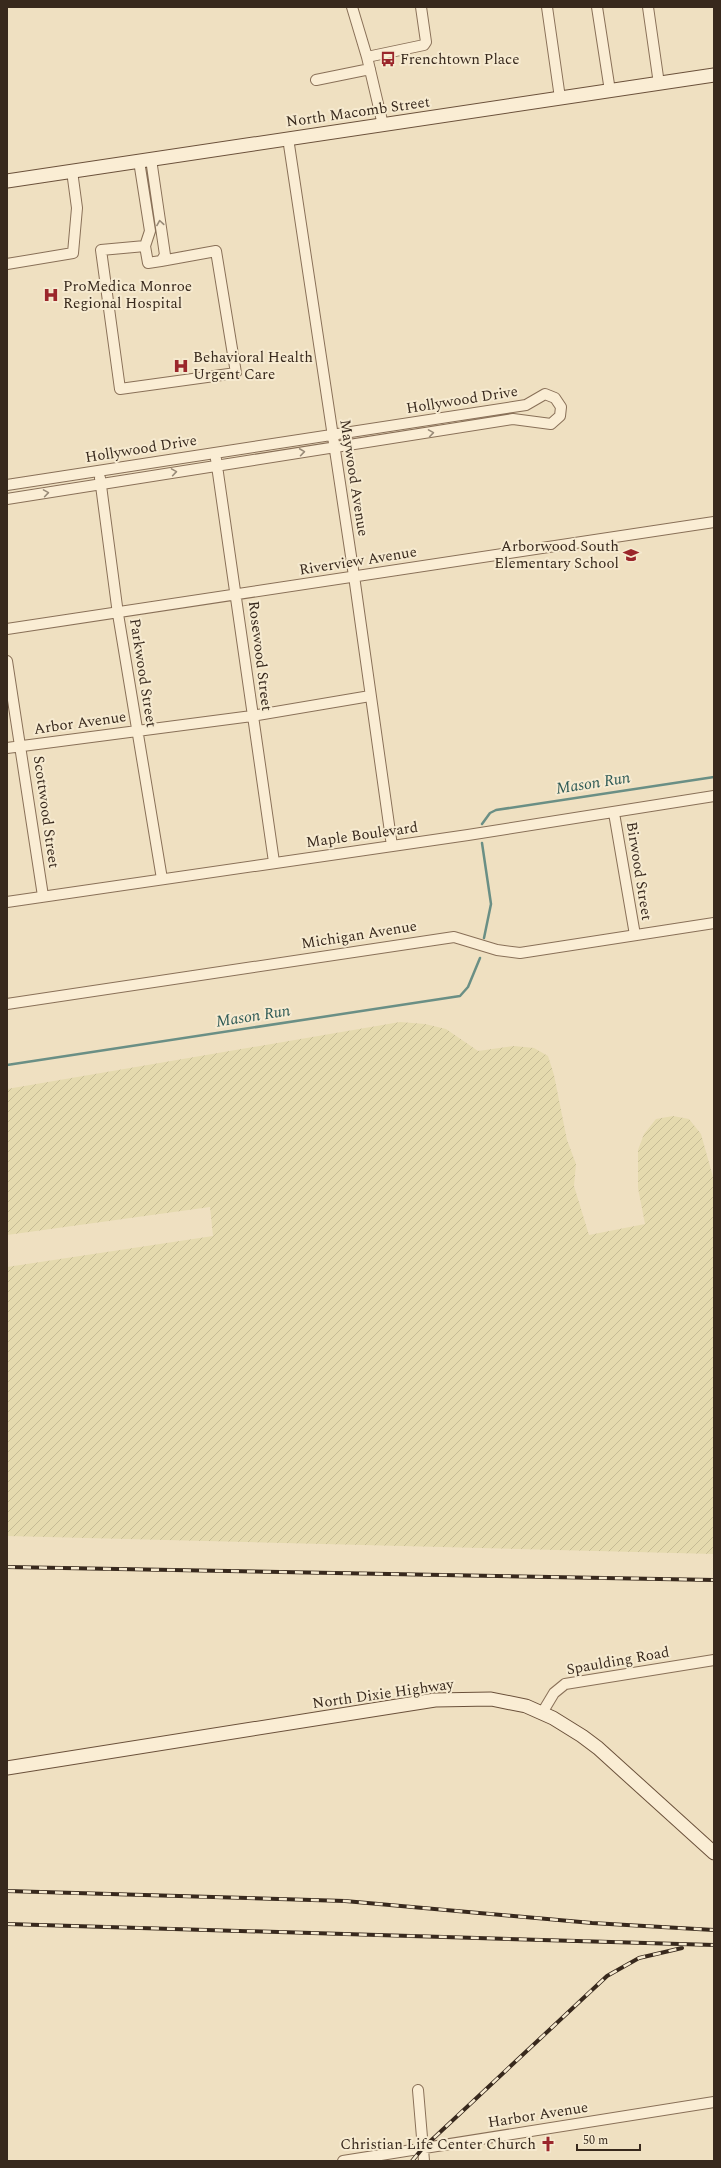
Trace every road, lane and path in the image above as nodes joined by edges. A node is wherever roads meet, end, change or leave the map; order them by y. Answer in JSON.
{"nodes":[{"id":1,"x":352,"y":7,"type":"edge"},
{"id":2,"x":421,"y":7,"type":"edge"},
{"id":3,"x":547,"y":7,"type":"edge"},
{"id":4,"x":597,"y":7,"type":"edge"},
{"id":5,"x":648,"y":7,"type":"edge"},
{"id":6,"x":367,"y":57,"type":"junction"},
{"id":7,"x":370,"y":69,"type":"junction"},
{"id":8,"x":714,"y":75,"type":"edge"},
{"id":9,"x":316,"y":80,"type":"dead end"},
{"id":10,"x":659,"y":84,"type":"junction"},
{"id":11,"x":610,"y":91,"type":"junction"},
{"id":12,"x":560,"y":98,"type":"junction"},
{"id":13,"x":383,"y":125,"type":"junction"},
{"id":14,"x":288,"y":138,"type":"junction"},
{"id":15,"x":145,"y":160,"type":"junction"},
{"id":16,"x":72,"y":171,"type":"junction"},
{"id":17,"x":7,"y":181,"type":"edge"},
{"id":18,"x":145,"y":246,"type":"junction"},
{"id":19,"x":161,"y":261,"type":"junction"},
{"id":20,"x":7,"y":264,"type":"edge"},
{"id":21,"x":332,"y":435,"type":"junction"},
{"id":22,"x":334,"y":448,"type":"junction"},
{"id":23,"x":216,"y":453,"type":"junction"},
{"id":24,"x":217,"y":465,"type":"junction"},
{"id":25,"x":99,"y":470,"type":"junction"},
{"id":26,"x":101,"y":484,"type":"junction"},
{"id":27,"x":7,"y":485,"type":"edge"},
{"id":28,"x":7,"y":499,"type":"edge"},
{"id":29,"x":714,"y":522,"type":"edge"},
{"id":30,"x":354,"y":576,"type":"junction"},
{"id":31,"x":237,"y":595,"type":"junction"},
{"id":32,"x":118,"y":614,"type":"junction"},
{"id":33,"x":7,"y":629,"type":"edge"},
{"id":34,"x":7,"y":660,"type":"edge"},
{"id":35,"x":370,"y":696,"type":"junction"},
{"id":36,"x":252,"y":716,"type":"junction"},
{"id":37,"x":137,"y":731,"type":"junction"},
{"id":38,"x":21,"y":746,"type":"junction"},
{"id":39,"x":7,"y":748,"type":"edge"},
{"id":40,"x":714,"y":796,"type":"edge"},
{"id":41,"x":614,"y":813,"type":"junction"},
{"id":42,"x":392,"y":846,"type":"junction"},
{"id":43,"x":274,"y":862,"type":"junction"},
{"id":44,"x":162,"y":879,"type":"junction"},
{"id":45,"x":43,"y":896,"type":"junction"},
{"id":46,"x":9,"y":901,"type":"edge"},
{"id":47,"x":714,"y":923,"type":"edge"},
{"id":48,"x":635,"y":935,"type":"junction"},
{"id":49,"x":7,"y":1004,"type":"edge"},
{"id":50,"x":714,"y":1660,"type":"edge"},
{"id":51,"x":542,"y":1713,"type":"junction"},
{"id":52,"x":7,"y":1768,"type":"edge"},
{"id":53,"x":714,"y":1853,"type":"edge"},
{"id":54,"x":418,"y":2090,"type":"dead end"},
{"id":55,"x":714,"y":2102,"type":"edge"},
{"id":56,"x":422,"y":2149,"type":"junction"},
{"id":57,"x":343,"y":2161,"type":"edge"},
{"id":58,"x":424,"y":2161,"type":"edge"}],
"edges":[{"from":1,"to":6,"type":"street"},
{"from":2,"to":6,"type":"street"},
{"from":3,"to":12,"type":"street"},
{"from":4,"to":11,"type":"street"},
{"from":5,"to":10,"type":"street"},
{"from":6,"to":7,"type":"street"},
{"from":7,"to":9,"type":"street"},
{"from":7,"to":13,"type":"street"},
{"from":8,"to":10,"type":"main road","name":"North Macomb Street"},
{"from":10,"to":11,"type":"main road","name":"North Macomb Street"},
{"from":11,"to":12,"type":"main road","name":"North Macomb Street"},
{"from":12,"to":13,"type":"main road","name":"North Macomb Street"},
{"from":13,"to":14,"type":"main road","name":"North Macomb Street"},
{"from":14,"to":15,"type":"main road","name":"North Macomb Street"},
{"from":14,"to":21,"type":"street","name":"Maywood Avenue"},
{"from":15,"to":16,"type":"main road","name":"North Macomb Street"},
{"from":15,"to":18,"type":"street"},
{"from":19,"to":15,"type":"street","one_way":true},
{"from":16,"to":17,"type":"main road","name":"North Macomb Street"},
{"from":16,"to":20,"type":"street"},
{"from":18,"to":19,"type":"street"},
{"from":18,"to":19,"type":"street"},
{"from":21,"to":22,"type":"street","name":"Maywood Avenue"},
{"from":22,"to":21,"type":"street","name":"Hollywood Drive","one_way":true},
{"from":21,"to":23,"type":"street","name":"Hollywood Drive"},
{"from":24,"to":22,"type":"street","name":"Hollywood Drive","one_way":true},
{"from":22,"to":30,"type":"street","name":"Maywood Avenue"},
{"from":23,"to":24,"type":"street","name":"Rosewood Street"},
{"from":23,"to":25,"type":"street","name":"Hollywood Drive"},
{"from":26,"to":24,"type":"street","name":"Hollywood Drive","one_way":true},
{"from":24,"to":31,"type":"street","name":"Rosewood Street"},
{"from":25,"to":26,"type":"street","name":"Parkwood Street"},
{"from":25,"to":27,"type":"street","name":"Hollywood Drive"},
{"from":28,"to":26,"type":"street","name":"Hollywood Drive","one_way":true},
{"from":26,"to":32,"type":"street","name":"Parkwood Street"},
{"from":29,"to":30,"type":"street","name":"Riverview Avenue"},
{"from":30,"to":31,"type":"street","name":"Riverview Avenue"},
{"from":30,"to":35,"type":"street","name":"Maywood Avenue"},
{"from":31,"to":32,"type":"street","name":"Riverview Avenue"},
{"from":31,"to":36,"type":"street","name":"Rosewood Street"},
{"from":32,"to":33,"type":"street","name":"Riverview Avenue"},
{"from":32,"to":37,"type":"street","name":"Parkwood Street"},
{"from":34,"to":38,"type":"street","name":"Scottwood Street"},
{"from":35,"to":36,"type":"street","name":"Arbor Avenue"},
{"from":35,"to":42,"type":"street","name":"Maywood Avenue"},
{"from":36,"to":37,"type":"street","name":"Arbor Avenue"},
{"from":36,"to":43,"type":"street","name":"Rosewood Street"},
{"from":37,"to":38,"type":"street","name":"Arbor Avenue"},
{"from":37,"to":44,"type":"street","name":"Parkwood Street"},
{"from":38,"to":39,"type":"street","name":"Arbor Avenue"},
{"from":38,"to":45,"type":"street","name":"Scottwood Street"},
{"from":40,"to":41,"type":"street","name":"Maple Boulevard"},
{"from":41,"to":42,"type":"street","name":"Maple Boulevard"},
{"from":41,"to":48,"type":"street","name":"Birwood Street"},
{"from":42,"to":43,"type":"street","name":"Maple Boulevard"},
{"from":43,"to":44,"type":"street","name":"Maple Boulevard"},
{"from":44,"to":45,"type":"street","name":"Maple Boulevard"},
{"from":45,"to":46,"type":"street","name":"Maple Boulevard"},
{"from":47,"to":48,"type":"street","name":"Michigan Avenue"},
{"from":48,"to":49,"type":"street","name":"Michigan Avenue"},
{"from":50,"to":51,"type":"street","name":"Spaulding Road"},
{"from":51,"to":52,"type":"main road","name":"North Dixie Highway"},
{"from":51,"to":53,"type":"main road","name":"North Dixie Highway"},
{"from":54,"to":56,"type":"street"},
{"from":55,"to":56,"type":"street","name":"Harbor Avenue"},
{"from":56,"to":57,"type":"street","name":"Harbor Avenue"},
{"from":56,"to":58,"type":"street"}]}
